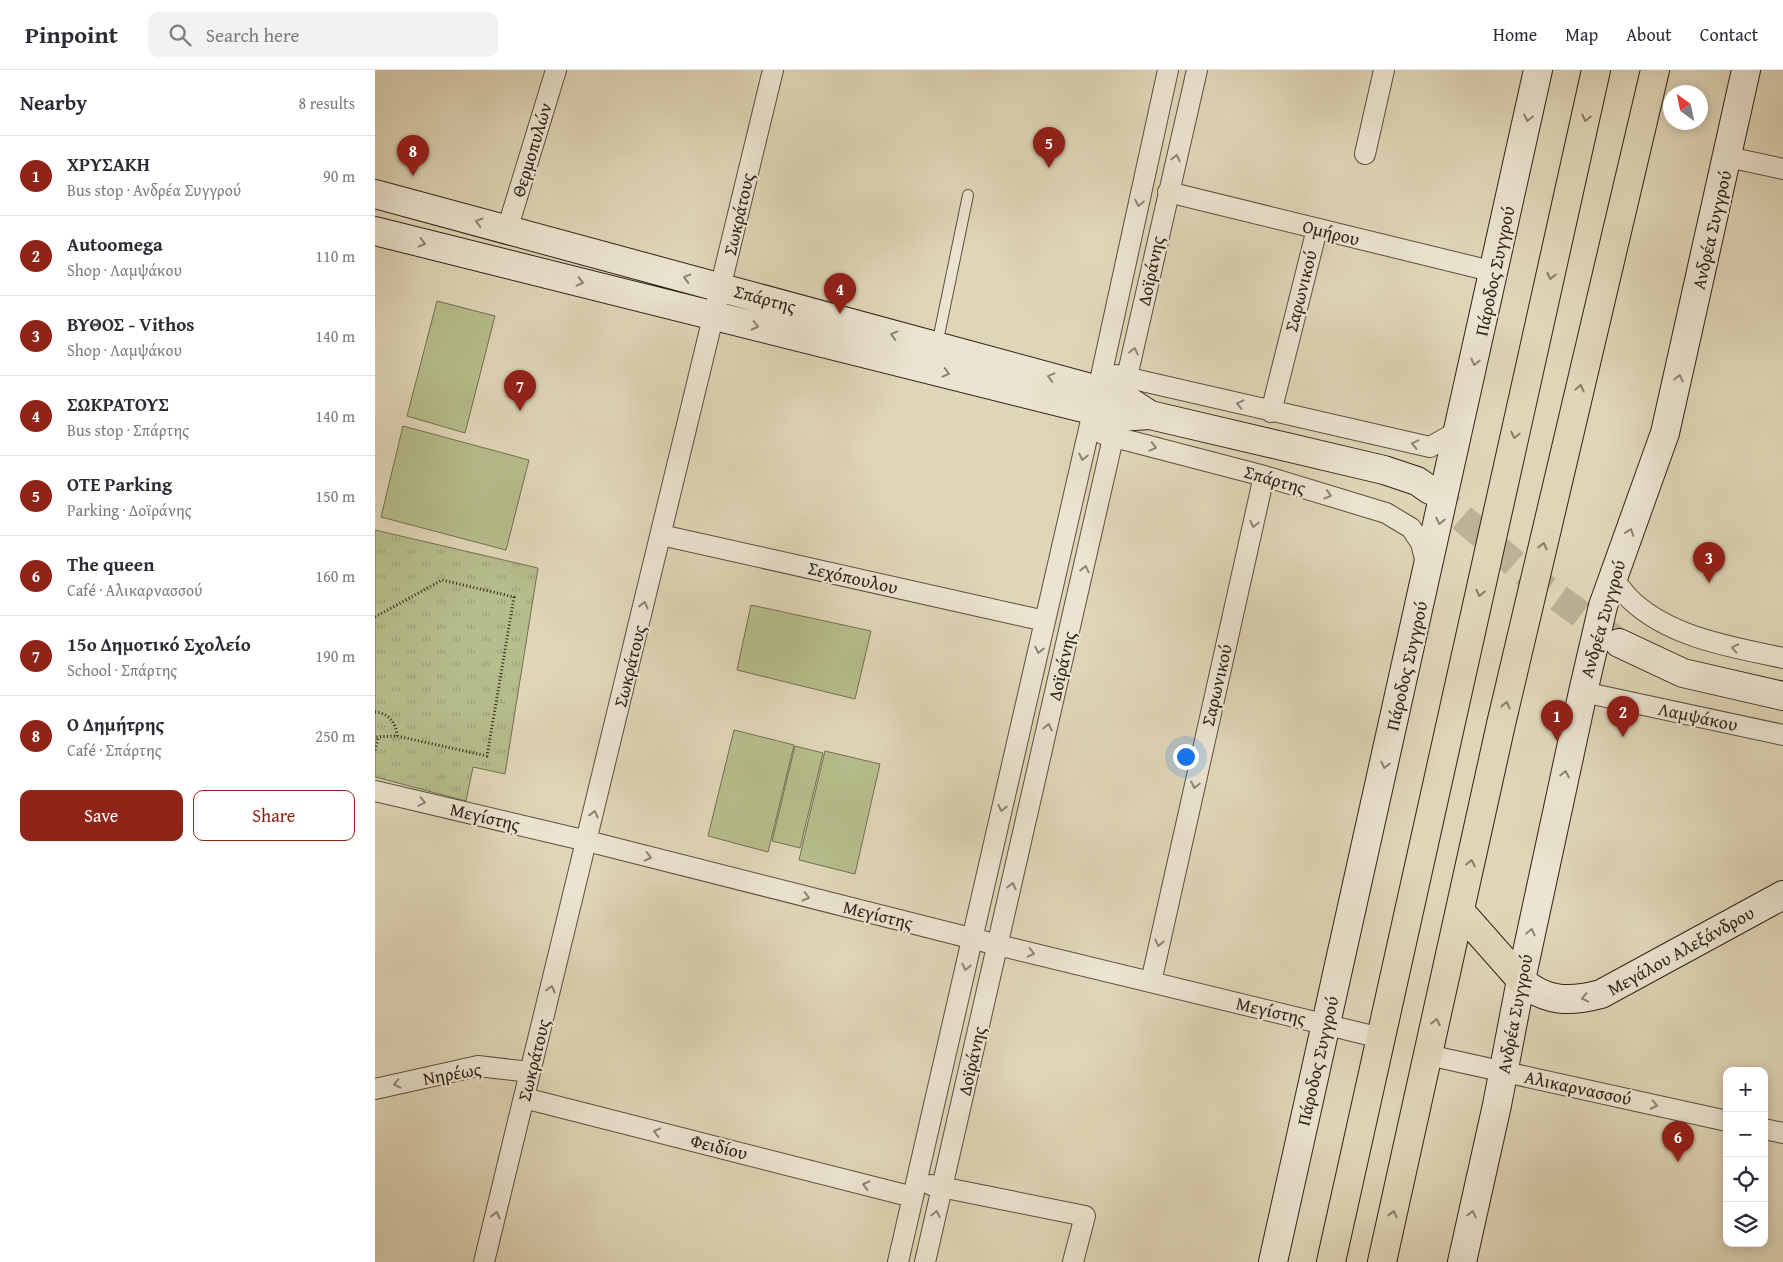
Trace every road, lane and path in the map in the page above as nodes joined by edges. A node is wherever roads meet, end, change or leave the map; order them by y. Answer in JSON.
{"nodes":[{"id":1,"x":556,"y":70,"type":"edge"},
{"id":2,"x":773,"y":70,"type":"edge"},
{"id":3,"x":1168,"y":70,"type":"edge"},
{"id":4,"x":1197,"y":70,"type":"edge"},
{"id":5,"x":1384,"y":70,"type":"edge"},
{"id":6,"x":1538,"y":70,"type":"edge"},
{"id":7,"x":1655,"y":70,"type":"edge"},
{"id":8,"x":1746,"y":70,"type":"edge"},
{"id":9,"x":1591,"y":71,"type":"edge"},
{"id":10,"x":1365,"y":154,"type":"dead end"},
{"id":11,"x":1728,"y":157,"type":"junction"},
{"id":12,"x":1783,"y":169,"type":"edge"},
{"id":13,"x":1168,"y":192,"type":"junction"},
{"id":14,"x":375,"y":194,"type":"edge"},
{"id":15,"x":968,"y":195,"type":"dead end"},
{"id":16,"x":507,"y":230,"type":"junction"},
{"id":17,"x":1317,"y":230,"type":"junction"},
{"id":18,"x":375,"y":231,"type":"edge"},
{"id":19,"x":1495,"y":272,"type":"junction"},
{"id":20,"x":722,"y":288,"type":"junction"},
{"id":21,"x":715,"y":316,"type":"junction"},
{"id":22,"x":937,"y":346,"type":"junction"},
{"id":23,"x":1109,"y":404,"type":"junction"},
{"id":24,"x":1271,"y":412,"type":"junction"},
{"id":25,"x":1459,"y":430,"type":"junction"},
{"id":26,"x":1264,"y":476,"type":"junction"},
{"id":27,"x":1430,"y":490,"type":"tunnel mouth"},
{"id":28,"x":661,"y":535,"type":"junction"},
{"id":29,"x":1428,"y":571,"type":"junction"},
{"id":30,"x":1613,"y":578,"type":"junction"},
{"id":31,"x":375,"y":617,"type":"edge"},
{"id":32,"x":1045,"y":621,"type":"junction"},
{"id":33,"x":1619,"y":643,"type":"tunnel mouth"},
{"id":34,"x":1783,"y":658,"type":"edge"},
{"id":35,"x":1583,"y":692,"type":"junction"},
{"id":36,"x":1783,"y":696,"type":"edge"},
{"id":37,"x":375,"y":712,"type":"edge"},
{"id":38,"x":1783,"y":735,"type":"edge"},
{"id":39,"x":397,"y":736,"type":"junction"},
{"id":40,"x":376,"y":738,"type":"edge"},
{"id":41,"x":375,"y":750,"type":"edge"},
{"id":42,"x":375,"y":791,"type":"edge"},
{"id":43,"x":587,"y":841,"type":"junction"},
{"id":44,"x":1783,"y":895,"type":"edge"},
{"id":45,"x":1460,"y":911,"type":"junction"},
{"id":46,"x":972,"y":939,"type":"junction"},
{"id":47,"x":998,"y":945,"type":"junction"},
{"id":48,"x":1521,"y":980,"type":"junction"},
{"id":49,"x":1151,"y":982,"type":"junction"},
{"id":50,"x":1327,"y":1024,"type":"junction"},
{"id":51,"x":1381,"y":1038,"type":"junction"},
{"id":52,"x":1428,"y":1055,"type":"junction"},
{"id":53,"x":531,"y":1072,"type":"junction"},
{"id":54,"x":1504,"y":1072,"type":"junction"},
{"id":55,"x":375,"y":1089,"type":"edge"},
{"id":56,"x":524,"y":1098,"type":"junction"},
{"id":57,"x":1723,"y":1120,"type":"edge"},
{"id":58,"x":1768,"y":1130,"type":"edge"},
{"id":59,"x":1783,"y":1133,"type":"edge"},
{"id":60,"x":943,"y":1188,"type":"junction"},
{"id":61,"x":915,"y":1189,"type":"junction"},
{"id":62,"x":484,"y":1262,"type":"edge"},
{"id":63,"x":898,"y":1262,"type":"edge"},
{"id":64,"x":925,"y":1262,"type":"edge"},
{"id":65,"x":1073,"y":1262,"type":"edge"},
{"id":66,"x":1273,"y":1262,"type":"edge"},
{"id":67,"x":1331,"y":1262,"type":"edge"},
{"id":68,"x":1382,"y":1262,"type":"edge"},
{"id":69,"x":1461,"y":1262,"type":"edge"}],
"edges":[{"from":1,"to":16,"type":"street","name":"Θερμοπυλών"},
{"from":2,"to":20,"type":"street","name":"Σωκράτους"},
{"from":3,"to":23,"type":"street","name":"Δοϊράνης","one_way":true},
{"from":13,"to":4,"type":"street","name":"Δοϊράνης","one_way":true},
{"from":5,"to":10,"type":"street"},
{"from":6,"to":19,"type":"street","name":"Πάροδος Συγγρού","one_way":true},
{"from":45,"to":7,"type":"highway","one_way":true},
{"from":8,"to":11,"type":"street","name":"Ανδρέα Συγγρού"},
{"from":9,"to":51,"type":"highway","one_way":true},
{"from":11,"to":12,"type":"street"},
{"from":30,"to":11,"type":"street","name":"Ανδρέα Συγγρού","one_way":true},
{"from":13,"to":17,"type":"street","name":"Ομήρου"},
{"from":23,"to":13,"type":"street","name":"Δοϊράνης","one_way":true},
{"from":16,"to":14,"type":"street","name":"Σπάρτης","one_way":true},
{"from":15,"to":22,"type":"lane"},
{"from":20,"to":16,"type":"street","name":"Σπάρτης","one_way":true},
{"from":17,"to":19,"type":"street","name":"Ομήρου"},
{"from":17,"to":24,"type":"street","name":"Σαρωνικού"},
{"from":18,"to":21,"type":"street","name":"Σπάρτης","one_way":true},
{"from":19,"to":25,"type":"street","name":"Πάροδος Συγγρού","one_way":true},
{"from":20,"to":21,"type":"street","name":"Σωκράτους"},
{"from":22,"to":20,"type":"street","name":"Σπάρτης","one_way":true},
{"from":21,"to":23,"type":"street","name":"Σπάρτης","one_way":true},
{"from":21,"to":28,"type":"street","name":"Σωκράτους"},
{"from":23,"to":22,"type":"street","name":"Σπάρτης","one_way":true},
{"from":24,"to":23,"type":"street","name":"Σπάρτης","one_way":true},
{"from":23,"to":26,"type":"street","name":"Σπάρτης","one_way":true},
{"from":23,"to":27,"type":"street","name":"Σπάρτης"},
{"from":23,"to":32,"type":"street","name":"Δοϊράνης","one_way":true},
{"from":47,"to":23,"type":"street","name":"Δοϊράνης","one_way":true},
{"from":25,"to":24,"type":"street","name":"Σπάρτης","one_way":true},
{"from":25,"to":29,"type":"street","name":"Πάροδος Συγγρού","one_way":true},
{"from":26,"to":29,"type":"street","name":"Σπάρτης","one_way":true},
{"from":26,"to":49,"type":"street","name":"Σαρωνικού","one_way":true},
{"from":28,"to":32,"type":"street","name":"Σεχόπουλου"},
{"from":43,"to":28,"type":"street","name":"Σωκράτους","one_way":true},
{"from":29,"to":50,"type":"street","name":"Πάροδος Συγγρού","one_way":true},
{"from":34,"to":30,"type":"street","one_way":true},
{"from":30,"to":35,"type":"street","name":"Ανδρέα Συγγρού"},
{"from":31,"to":39,"type":"path"},
{"from":32,"to":46,"type":"street","name":"Δοϊράνης","one_way":true},
{"from":33,"to":36,"type":"street"},
{"from":35,"to":38,"type":"street","name":"Λαμψάκου"},
{"from":48,"to":35,"type":"street","name":"Ανδρέα Συγγρού","one_way":true},
{"from":37,"to":39,"type":"path"},
{"from":39,"to":40,"type":"path"},
{"from":40,"to":41,"type":"path"},
{"from":42,"to":43,"type":"street","name":"Μεγίστης","one_way":true},
{"from":43,"to":46,"type":"street","name":"Μεγίστης","one_way":true},
{"from":53,"to":43,"type":"street","name":"Σωκράτους","one_way":true},
{"from":44,"to":48,"type":"street","name":"Μεγάλου Αλεξάνδρου","one_way":true},
{"from":45,"to":48,"type":"highway"},
{"from":52,"to":45,"type":"highway","one_way":true},
{"from":46,"to":47,"type":"street","name":"Μεγίστης"},
{"from":46,"to":61,"type":"street","name":"Δοϊράνης","one_way":true},
{"from":47,"to":49,"type":"street","name":"Μεγίστης","one_way":true},
{"from":47,"to":60,"type":"street","name":"Δοϊράνης"},
{"from":48,"to":54,"type":"street","name":"Ανδρέα Συγγρού"},
{"from":49,"to":50,"type":"street","name":"Μεγίστης"},
{"from":50,"to":51,"type":"street","name":"Μεγίστης"},
{"from":50,"to":66,"type":"street","name":"Πάροδος Συγγρού"},
{"from":51,"to":67,"type":"highway"},
{"from":52,"to":54,"type":"street","name":"Αλικαρνασσού"},
{"from":68,"to":52,"type":"highway","one_way":true},
{"from":53,"to":55,"type":"street","name":"Νηρέως","one_way":true},
{"from":53,"to":56,"type":"street","name":"Σωκράτους"},
{"from":54,"to":57,"type":"street","name":"Αλικαρνασσού","one_way":true},
{"from":69,"to":54,"type":"street","name":"Ανδρέα Συγγρού","one_way":true},
{"from":61,"to":56,"type":"street","name":"Φειδίου","one_way":true},
{"from":62,"to":56,"type":"street","name":"Σωκράτους","one_way":true},
{"from":58,"to":59,"type":"street"},
{"from":60,"to":61,"type":"street","name":"Φειδίου"},
{"from":64,"to":60,"type":"street","name":"Δοϊράνης","one_way":true},
{"from":60,"to":65,"type":"street","name":"Φειδίου"},
{"from":61,"to":63,"type":"street","name":"Δοϊράνης"}]}
